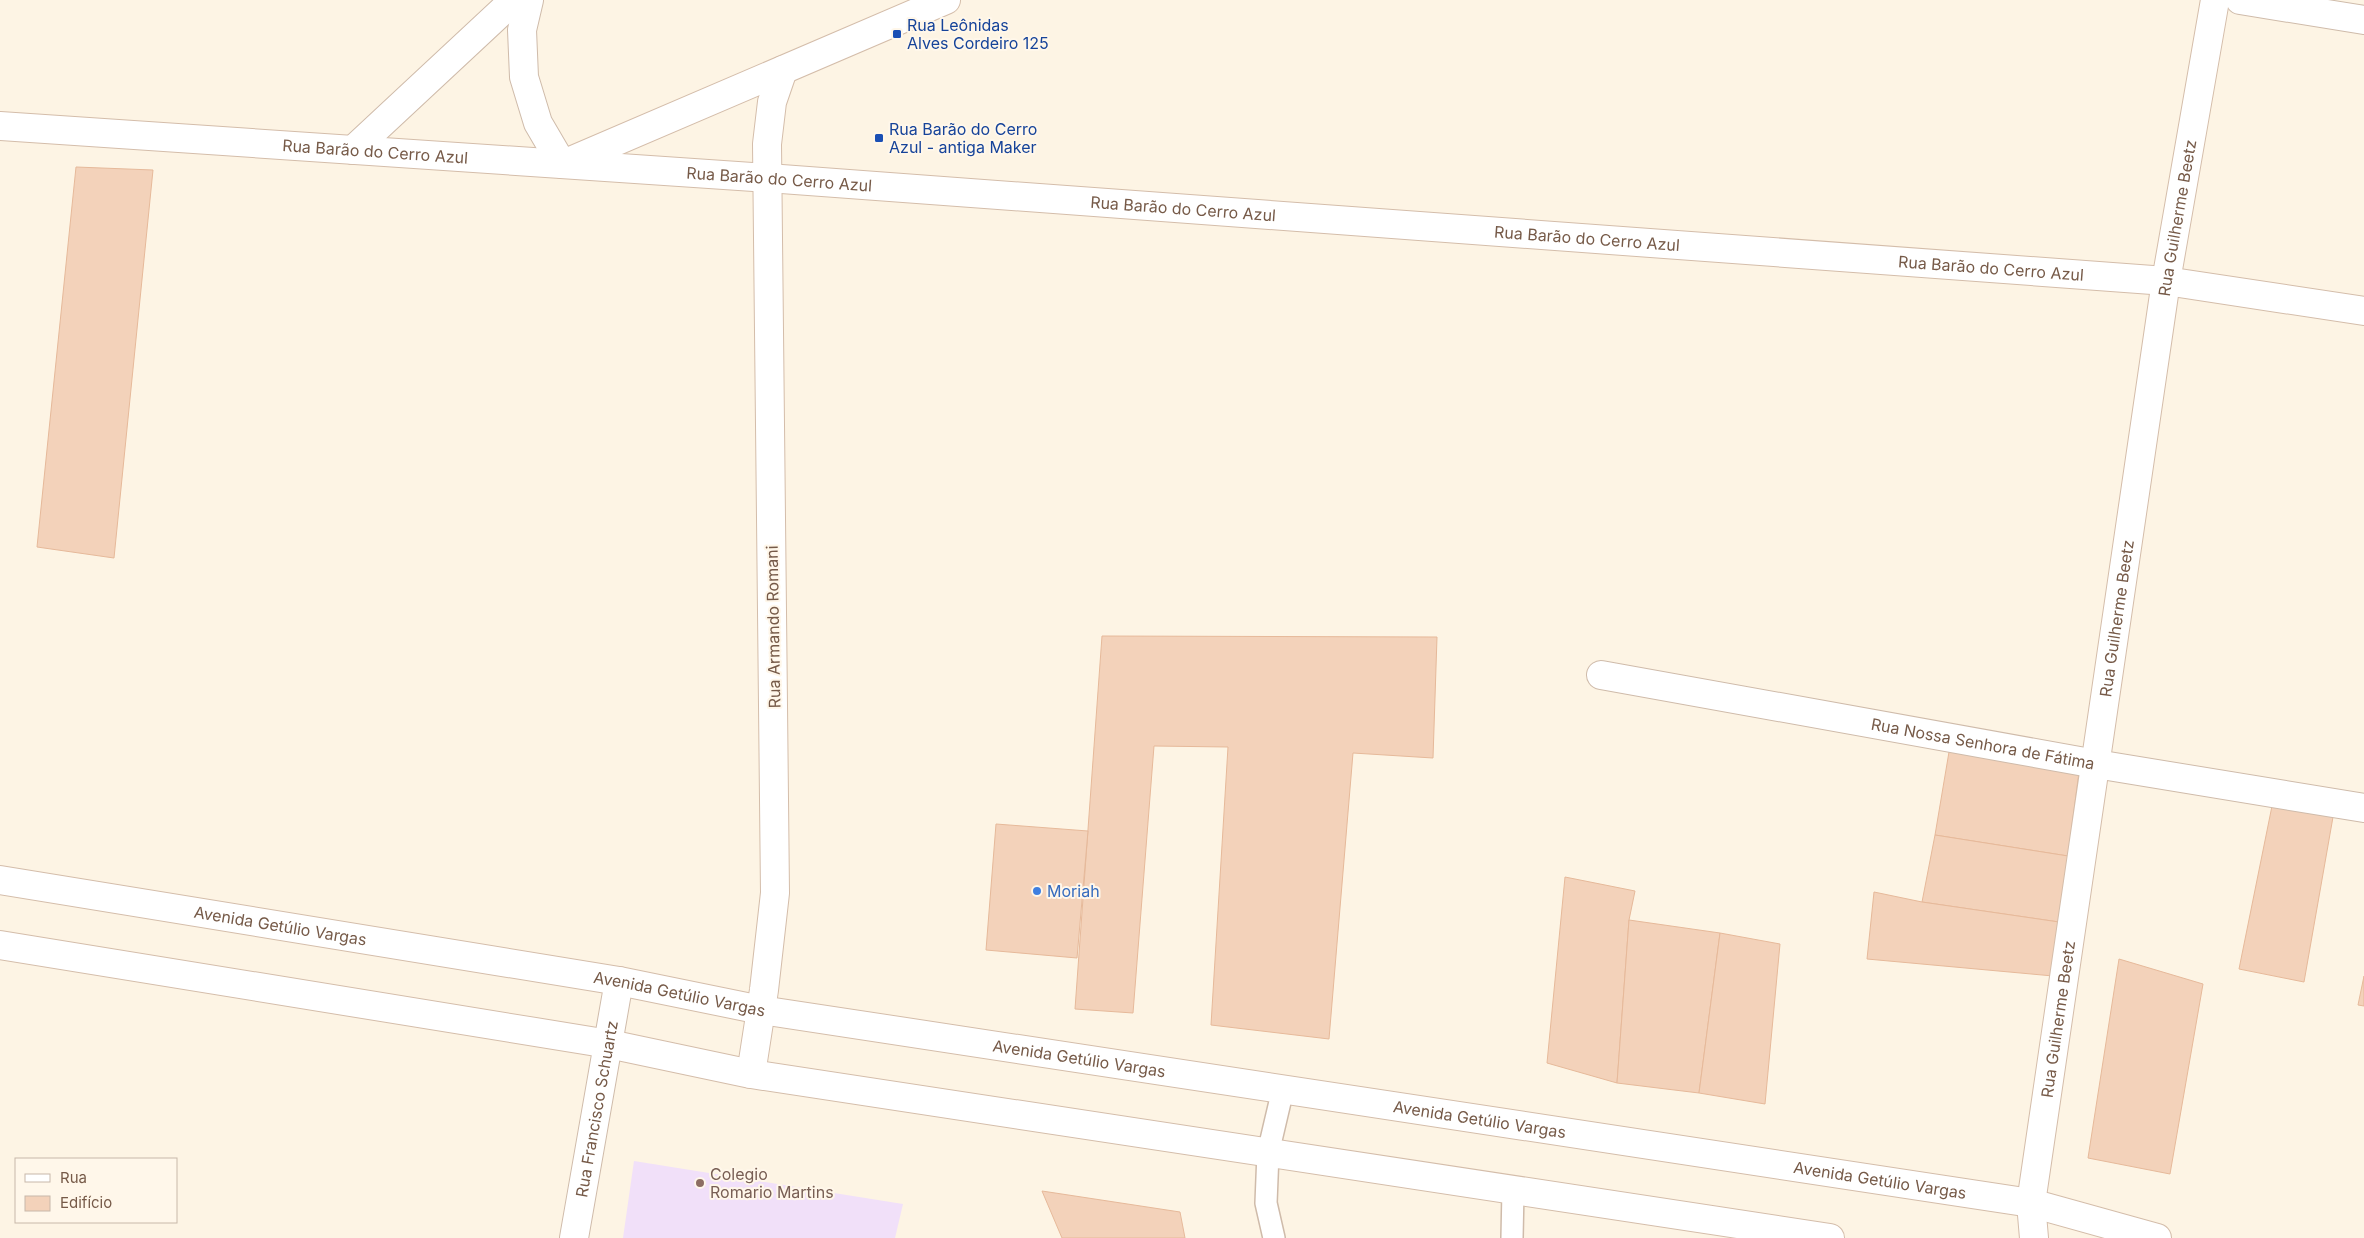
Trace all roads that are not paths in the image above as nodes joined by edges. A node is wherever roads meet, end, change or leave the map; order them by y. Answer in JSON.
{"nodes":[{"id":1,"x":514,"y":0,"type":"edge"},
{"id":2,"x":529,"y":0,"type":"edge"},
{"id":3,"x":946,"y":0,"type":"edge"},
{"id":4,"x":2215,"y":0,"type":"edge"},
{"id":5,"x":2240,"y":0,"type":"edge"},
{"id":6,"x":2364,"y":20,"type":"edge"},
{"id":7,"x":783,"y":70,"type":"junction"},
{"id":8,"x":0,"y":126,"type":"edge"},
{"id":9,"x":353,"y":150,"type":"junction"},
{"id":10,"x":562,"y":164,"type":"junction"},
{"id":11,"x":768,"y":178,"type":"junction"},
{"id":12,"x":2166,"y":281,"type":"junction"},
{"id":13,"x":2364,"y":311,"type":"edge"},
{"id":14,"x":1601,"y":675,"type":"dead end"},
{"id":15,"x":2096,"y":764,"type":"junction"},
{"id":16,"x":2364,"y":808,"type":"edge"},
{"id":17,"x":0,"y":880,"type":"edge"},
{"id":18,"x":0,"y":944,"type":"edge"},
{"id":19,"x":619,"y":981,"type":"junction"},
{"id":20,"x":761,"y":1010,"type":"junction"},
{"id":21,"x":609,"y":1044,"type":"junction"},
{"id":22,"x":751,"y":1074,"type":"junction"},
{"id":23,"x":1283,"y":1090,"type":"junction"},
{"id":24,"x":1268,"y":1153,"type":"junction"},
{"id":25,"x":1513,"y":1190,"type":"junction"},
{"id":26,"x":2031,"y":1203,"type":"junction"},
{"id":27,"x":574,"y":1238,"type":"edge"},
{"id":28,"x":1274,"y":1238,"type":"edge"},
{"id":29,"x":1512,"y":1238,"type":"edge"},
{"id":30,"x":1830,"y":1238,"type":"edge"},
{"id":31,"x":2034,"y":1238,"type":"edge"},
{"id":32,"x":2157,"y":1238,"type":"edge"}],
"edges":[{"from":1,"to":9,"type":"main road"},
{"from":2,"to":10,"type":"main road"},
{"from":3,"to":7,"type":"main road"},
{"from":4,"to":12,"type":"main road","name":"Rua Guilherme Beetz"},
{"from":5,"to":6,"type":"main road"},
{"from":7,"to":10,"type":"main road"},
{"from":7,"to":11,"type":"main road","name":"Rua Armando Romani"},
{"from":8,"to":9,"type":"main road","name":"Rua Barão do Cerro Azul"},
{"from":9,"to":10,"type":"main road","name":"Rua Barão do Cerro Azul"},
{"from":10,"to":11,"type":"main road","name":"Rua Barão do Cerro Azul"},
{"from":11,"to":12,"type":"main road","name":"Rua Barão do Cerro Azul"},
{"from":11,"to":20,"type":"main road","name":"Rua Armando Romani"},
{"from":12,"to":13,"type":"main road","name":"Rua Barão do Cerro Azul"},
{"from":12,"to":15,"type":"main road","name":"Rua Guilherme Beetz"},
{"from":14,"to":15,"type":"main road","name":"Rua Nossa Senhora de Fátima"},
{"from":15,"to":16,"type":"main road","name":"Rua Nossa Senhora de Fátima"},
{"from":15,"to":26,"type":"main road","name":"Rua Guilherme Beetz"},
{"from":17,"to":19,"type":"main road","name":"Avenida Getúlio Vargas"},
{"from":18,"to":21,"type":"main road"},
{"from":19,"to":20,"type":"main road","name":"Avenida Getúlio Vargas"},
{"from":19,"to":21,"type":"main road","name":"Rua Francisco Schuartz"},
{"from":20,"to":22,"type":"main road","name":"Rua Armando Romani"},
{"from":20,"to":23,"type":"main road","name":"Avenida Getúlio Vargas"},
{"from":21,"to":22,"type":"main road"},
{"from":21,"to":27,"type":"main road","name":"Rua Francisco Schuartz"},
{"from":22,"to":24,"type":"main road"},
{"from":23,"to":24,"type":"lane"},
{"from":23,"to":26,"type":"main road","name":"Avenida Getúlio Vargas"},
{"from":24,"to":25,"type":"main road"},
{"from":24,"to":28,"type":"lane"},
{"from":25,"to":29,"type":"lane"},
{"from":25,"to":30,"type":"main road"},
{"from":26,"to":31,"type":"main road","name":"Rua Guilherme Beetz"},
{"from":26,"to":32,"type":"main road","name":"Avenida Getúlio Vargas"}]}
